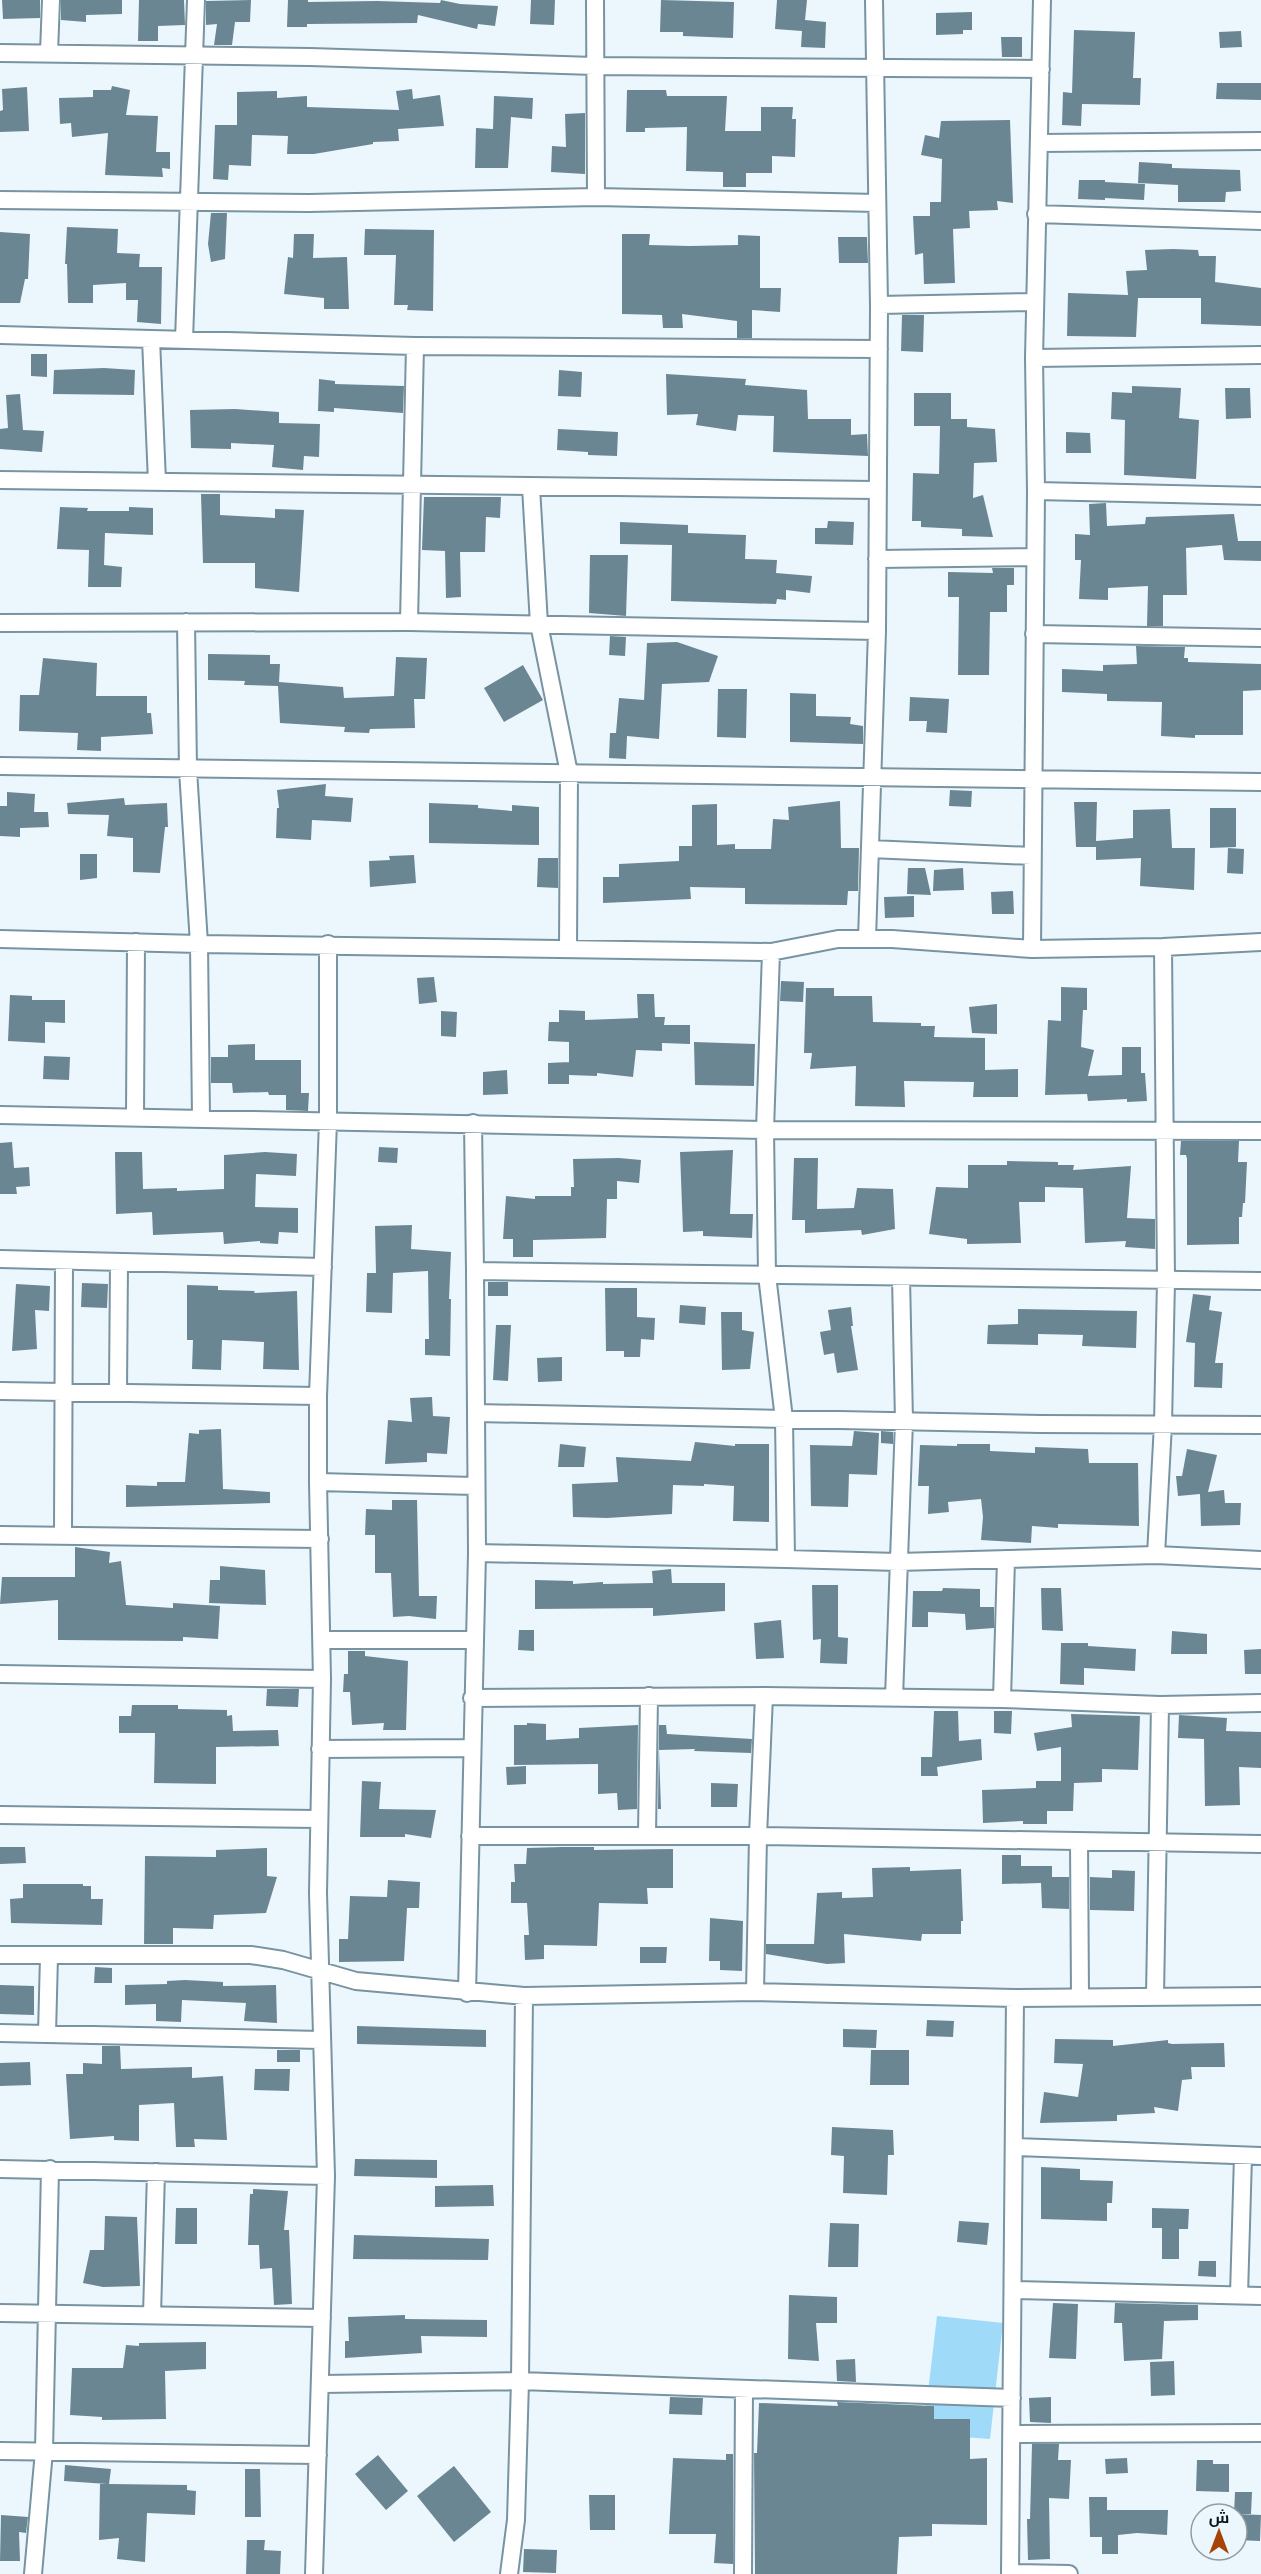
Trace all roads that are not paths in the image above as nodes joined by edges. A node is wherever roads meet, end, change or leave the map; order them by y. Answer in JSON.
{"nodes":[{"id":1,"x":51,"y":0,"type":"edge"},
{"id":2,"x":196,"y":0,"type":"edge"},
{"id":3,"x":595,"y":0,"type":"edge"},
{"id":4,"x":874,"y":0,"type":"edge"},
{"id":5,"x":1042,"y":0,"type":"edge"},
{"id":6,"x":0,"y":53,"type":"edge"},
{"id":7,"x":49,"y":53,"type":"junction"},
{"id":8,"x":194,"y":56,"type":"junction"},
{"id":9,"x":594,"y":66,"type":"junction"},
{"id":10,"x":875,"y":69,"type":"junction"},
{"id":11,"x":1041,"y":69,"type":"junction"},
{"id":12,"x":1261,"y":141,"type":"edge"},
{"id":13,"x":1040,"y":143,"type":"junction"},
{"id":14,"x":596,"y":197,"type":"junction"},
{"id":15,"x":0,"y":200,"type":"edge"},
{"id":16,"x":188,"y":203,"type":"junction"},
{"id":17,"x":877,"y":203,"type":"junction"},
{"id":18,"x":1036,"y":214,"type":"junction"},
{"id":19,"x":1261,"y":221,"type":"edge"},
{"id":20,"x":1035,"y":302,"type":"junction"},
{"id":21,"x":879,"y":304,"type":"junction"},
{"id":22,"x":0,"y":335,"type":"edge"},
{"id":23,"x":151,"y":339,"type":"junction"},
{"id":24,"x":184,"y":340,"type":"junction"},
{"id":25,"x":415,"y":346,"type":"junction"},
{"id":26,"x":879,"y":349,"type":"junction"},
{"id":27,"x":1261,"y":355,"type":"edge"},
{"id":28,"x":1034,"y":358,"type":"junction"},
{"id":29,"x":0,"y":480,"type":"edge"},
{"id":30,"x":157,"y":482,"type":"junction"},
{"id":31,"x":412,"y":485,"type":"junction"},
{"id":32,"x":531,"y":486,"type":"junction"},
{"id":33,"x":877,"y":490,"type":"junction"},
{"id":34,"x":1036,"y":491,"type":"junction"},
{"id":35,"x":1261,"y":496,"type":"edge"},
{"id":36,"x":1035,"y":557,"type":"junction"},
{"id":37,"x":877,"y":559,"type":"junction"},
{"id":38,"x":186,"y":622,"type":"junction"},
{"id":39,"x":409,"y":622,"type":"junction"},
{"id":40,"x":0,"y":623,"type":"edge"},
{"id":41,"x":539,"y":624,"type":"junction"},
{"id":42,"x":877,"y":631,"type":"junction"},
{"id":43,"x":1035,"y":634,"type":"junction"},
{"id":44,"x":1261,"y":638,"type":"edge"},
{"id":45,"x":0,"y":766,"type":"edge"},
{"id":46,"x":188,"y":770,"type":"junction"},
{"id":47,"x":568,"y":773,"type":"junction"},
{"id":48,"x":870,"y":778,"type":"junction"},
{"id":49,"x":1033,"y":778,"type":"junction"},
{"id":50,"x":1261,"y":782,"type":"edge"},
{"id":51,"x":1261,"y":795,"type":"edge"},
{"id":52,"x":870,"y":849,"type":"junction"},
{"id":53,"x":1032,"y":855,"type":"junction"},
{"id":54,"x":0,"y":939,"type":"edge"},
{"id":55,"x":867,"y":939,"type":"junction"},
{"id":56,"x":136,"y":942,"type":"junction"},
{"id":57,"x":1261,"y":942,"type":"edge"},
{"id":58,"x":199,"y":945,"type":"junction"},
{"id":59,"x":328,"y":945,"type":"junction"},
{"id":60,"x":1163,"y":947,"type":"junction"},
{"id":61,"x":568,"y":949,"type":"junction"},
{"id":62,"x":1032,"y":949,"type":"junction"},
{"id":63,"x":771,"y":952,"type":"junction"},
{"id":64,"x":0,"y":1114,"type":"edge"},
{"id":65,"x":135,"y":1117,"type":"junction"},
{"id":66,"x":201,"y":1118,"type":"junction"},
{"id":67,"x":328,"y":1121,"type":"junction"},
{"id":68,"x":473,"y":1124,"type":"junction"},
{"id":69,"x":765,"y":1130,"type":"junction"},
{"id":70,"x":1164,"y":1130,"type":"junction"},
{"id":71,"x":1261,"y":1131,"type":"edge"},
{"id":72,"x":0,"y":1259,"type":"edge"},
{"id":73,"x":63,"y":1261,"type":"junction"},
{"id":74,"x":119,"y":1263,"type":"junction"},
{"id":75,"x":323,"y":1267,"type":"junction"},
{"id":76,"x":476,"y":1271,"type":"junction"},
{"id":77,"x":767,"y":1275,"type":"junction"},
{"id":78,"x":901,"y":1276,"type":"junction"},
{"id":79,"x":1166,"y":1280,"type":"junction"},
{"id":80,"x":1261,"y":1281,"type":"edge"},
{"id":81,"x":0,"y":1391,"type":"edge"},
{"id":82,"x":63,"y":1391,"type":"junction"},
{"id":83,"x":118,"y":1391,"type":"junction"},
{"id":84,"x":318,"y":1396,"type":"junction"},
{"id":85,"x":476,"y":1413,"type":"junction"},
{"id":86,"x":784,"y":1419,"type":"junction"},
{"id":87,"x":904,"y":1421,"type":"junction"},
{"id":88,"x":1163,"y":1424,"type":"junction"},
{"id":89,"x":1261,"y":1425,"type":"edge"},
{"id":90,"x":318,"y":1482,"type":"junction"},
{"id":91,"x":476,"y":1486,"type":"junction"},
{"id":92,"x":0,"y":1535,"type":"edge"},
{"id":93,"x":63,"y":1535,"type":"junction"},
{"id":94,"x":320,"y":1539,"type":"junction"},
{"id":95,"x":477,"y":1553,"type":"junction"},
{"id":96,"x":1156,"y":1555,"type":"junction"},
{"id":97,"x":786,"y":1559,"type":"junction"},
{"id":98,"x":1006,"y":1559,"type":"junction"},
{"id":99,"x":1261,"y":1560,"type":"edge"},
{"id":100,"x":898,"y":1562,"type":"junction"},
{"id":101,"x":322,"y":1640,"type":"junction"},
{"id":102,"x":474,"y":1640,"type":"junction"},
{"id":103,"x":0,"y":1674,"type":"edge"},
{"id":104,"x":322,"y":1679,"type":"junction"},
{"id":105,"x":649,"y":1696,"type":"junction"},
{"id":106,"x":764,"y":1696,"type":"junction"},
{"id":107,"x":472,"y":1698,"type":"junction"},
{"id":108,"x":894,"y":1698,"type":"junction"},
{"id":109,"x":1002,"y":1699,"type":"junction"},
{"id":110,"x":1261,"y":1703,"type":"edge"},
{"id":111,"x":1160,"y":1705,"type":"junction"},
{"id":112,"x":471,"y":1748,"type":"junction"},
{"id":113,"x":320,"y":1749,"type":"junction"},
{"id":114,"x":0,"y":1815,"type":"edge"},
{"id":115,"x":318,"y":1819,"type":"junction"},
{"id":116,"x":647,"y":1835,"type":"junction"},
{"id":117,"x":470,"y":1836,"type":"junction"},
{"id":118,"x":758,"y":1836,"type":"junction"},
{"id":119,"x":1079,"y":1841,"type":"junction"},
{"id":120,"x":1158,"y":1842,"type":"junction"},
{"id":121,"x":1261,"y":1844,"type":"edge"},
{"id":122,"x":0,"y":1955,"type":"edge"},
{"id":123,"x":49,"y":1956,"type":"junction"},
{"id":124,"x":320,"y":1972,"type":"junction"},
{"id":125,"x":755,"y":1992,"type":"junction"},
{"id":126,"x":467,"y":1993,"type":"junction"},
{"id":127,"x":524,"y":1996,"type":"junction"},
{"id":128,"x":1155,"y":1996,"type":"junction"},
{"id":129,"x":1261,"y":1996,"type":"edge"},
{"id":130,"x":1080,"y":1997,"type":"junction"},
{"id":131,"x":1015,"y":1998,"type":"junction"},
{"id":132,"x":0,"y":2033,"type":"edge"},
{"id":133,"x":47,"y":2034,"type":"junction"},
{"id":134,"x":321,"y":2040,"type":"junction"},
{"id":135,"x":1015,"y":2147,"type":"junction"},
{"id":136,"x":1243,"y":2156,"type":"junction"},
{"id":137,"x":1261,"y":2156,"type":"edge"},
{"id":138,"x":0,"y":2169,"type":"edge"},
{"id":139,"x":50,"y":2169,"type":"junction"},
{"id":140,"x":156,"y":2172,"type":"junction"},
{"id":141,"x":326,"y":2176,"type":"junction"},
{"id":142,"x":1013,"y":2290,"type":"junction"},
{"id":143,"x":1239,"y":2295,"type":"junction"},
{"id":144,"x":1261,"y":2296,"type":"edge"},
{"id":145,"x":0,"y":2313,"type":"edge"},
{"id":146,"x":49,"y":2313,"type":"junction"},
{"id":147,"x":152,"y":2315,"type":"junction"},
{"id":148,"x":322,"y":2318,"type":"junction"},
{"id":149,"x":520,"y":2381,"type":"junction"},
{"id":150,"x":322,"y":2384,"type":"junction"},
{"id":151,"x":744,"y":2389,"type":"junction"},
{"id":152,"x":1012,"y":2398,"type":"junction"},
{"id":153,"x":1261,"y":2433,"type":"edge"},
{"id":154,"x":1012,"y":2434,"type":"junction"},
{"id":155,"x":0,"y":2451,"type":"edge"},
{"id":156,"x":44,"y":2451,"type":"junction"},
{"id":157,"x":318,"y":2456,"type":"junction"},
{"id":158,"x":1010,"y":2573,"type":"edge"},
{"id":159,"x":33,"y":2574,"type":"edge"},
{"id":160,"x":314,"y":2574,"type":"edge"},
{"id":161,"x":509,"y":2574,"type":"edge"},
{"id":162,"x":743,"y":2574,"type":"edge"},
{"id":163,"x":1069,"y":2574,"type":"edge"}],
"edges":[{"from":1,"to":7,"type":"street"},
{"from":2,"to":8,"type":"street"},
{"from":3,"to":9,"type":"street"},
{"from":4,"to":10,"type":"street"},
{"from":5,"to":11,"type":"street"},
{"from":6,"to":7,"type":"street"},
{"from":7,"to":8,"type":"street"},
{"from":8,"to":9,"type":"street"},
{"from":8,"to":16,"type":"street"},
{"from":9,"to":10,"type":"street"},
{"from":9,"to":14,"type":"street"},
{"from":10,"to":11,"type":"street"},
{"from":10,"to":17,"type":"street"},
{"from":11,"to":13,"type":"street"},
{"from":12,"to":13,"type":"street"},
{"from":13,"to":18,"type":"street"},
{"from":14,"to":16,"type":"street"},
{"from":14,"to":17,"type":"street"},
{"from":15,"to":16,"type":"street"},
{"from":16,"to":24,"type":"street"},
{"from":17,"to":21,"type":"street"},
{"from":18,"to":19,"type":"street"},
{"from":18,"to":20,"type":"street"},
{"from":20,"to":21,"type":"street"},
{"from":20,"to":28,"type":"street"},
{"from":21,"to":26,"type":"street"},
{"from":22,"to":23,"type":"street"},
{"from":23,"to":24,"type":"street"},
{"from":23,"to":30,"type":"street"},
{"from":24,"to":25,"type":"street"},
{"from":25,"to":26,"type":"street"},
{"from":25,"to":31,"type":"street"},
{"from":26,"to":33,"type":"street"},
{"from":27,"to":28,"type":"street"},
{"from":28,"to":34,"type":"street"},
{"from":29,"to":30,"type":"street"},
{"from":30,"to":31,"type":"street"},
{"from":31,"to":32,"type":"street"},
{"from":31,"to":39,"type":"street"},
{"from":32,"to":33,"type":"street"},
{"from":32,"to":41,"type":"street"},
{"from":33,"to":37,"type":"street"},
{"from":34,"to":35,"type":"street"},
{"from":34,"to":36,"type":"street"},
{"from":36,"to":37,"type":"street"},
{"from":36,"to":43,"type":"street"},
{"from":37,"to":42,"type":"street"},
{"from":38,"to":39,"type":"street"},
{"from":38,"to":40,"type":"street"},
{"from":38,"to":46,"type":"street"},
{"from":39,"to":41,"type":"street"},
{"from":41,"to":42,"type":"street"},
{"from":41,"to":47,"type":"street"},
{"from":42,"to":48,"type":"street"},
{"from":43,"to":44,"type":"street"},
{"from":43,"to":49,"type":"street"},
{"from":45,"to":46,"type":"street"},
{"from":46,"to":47,"type":"street"},
{"from":46,"to":58,"type":"street"},
{"from":47,"to":48,"type":"street"},
{"from":47,"to":61,"type":"street"},
{"from":48,"to":49,"type":"street"},
{"from":48,"to":52,"type":"street"},
{"from":49,"to":50,"type":"street"},
{"from":49,"to":53,"type":"street"},
{"from":50,"to":51,"type":"street"},
{"from":52,"to":53,"type":"street"},
{"from":52,"to":55,"type":"street"},
{"from":53,"to":62,"type":"street"},
{"from":54,"to":56,"type":"street"},
{"from":55,"to":62,"type":"street"},
{"from":55,"to":63,"type":"street"},
{"from":56,"to":58,"type":"street"},
{"from":56,"to":65,"type":"street"},
{"from":57,"to":60,"type":"street"},
{"from":58,"to":59,"type":"street"},
{"from":58,"to":66,"type":"street"},
{"from":59,"to":61,"type":"street"},
{"from":59,"to":67,"type":"street"},
{"from":60,"to":62,"type":"street"},
{"from":60,"to":70,"type":"street"},
{"from":61,"to":63,"type":"street"},
{"from":63,"to":69,"type":"street"},
{"from":64,"to":65,"type":"street"},
{"from":65,"to":66,"type":"street"},
{"from":66,"to":67,"type":"street"},
{"from":67,"to":68,"type":"street"},
{"from":67,"to":75,"type":"street"},
{"from":68,"to":69,"type":"street"},
{"from":68,"to":76,"type":"street"},
{"from":69,"to":70,"type":"street"},
{"from":69,"to":77,"type":"street"},
{"from":70,"to":71,"type":"street"},
{"from":70,"to":79,"type":"street"},
{"from":72,"to":73,"type":"street"},
{"from":73,"to":74,"type":"street"},
{"from":73,"to":82,"type":"street"},
{"from":74,"to":75,"type":"street"},
{"from":74,"to":83,"type":"street"},
{"from":75,"to":84,"type":"street"},
{"from":76,"to":77,"type":"street"},
{"from":76,"to":85,"type":"street"},
{"from":77,"to":78,"type":"street"},
{"from":77,"to":86,"type":"street"},
{"from":78,"to":79,"type":"street"},
{"from":78,"to":87,"type":"street"},
{"from":79,"to":80,"type":"street"},
{"from":79,"to":88,"type":"street"},
{"from":81,"to":82,"type":"street"},
{"from":82,"to":83,"type":"street"},
{"from":82,"to":93,"type":"street"},
{"from":83,"to":84,"type":"street"},
{"from":84,"to":90,"type":"street"},
{"from":85,"to":86,"type":"street"},
{"from":85,"to":91,"type":"street"},
{"from":86,"to":87,"type":"street"},
{"from":86,"to":97,"type":"street"},
{"from":87,"to":88,"type":"street"},
{"from":87,"to":100,"type":"street"},
{"from":88,"to":89,"type":"street"},
{"from":88,"to":96,"type":"street"},
{"from":90,"to":91,"type":"street"},
{"from":90,"to":94,"type":"street"},
{"from":91,"to":95,"type":"street"},
{"from":92,"to":93,"type":"street"},
{"from":93,"to":94,"type":"street"},
{"from":94,"to":101,"type":"street"},
{"from":95,"to":97,"type":"street"},
{"from":95,"to":102,"type":"street"},
{"from":96,"to":98,"type":"street"},
{"from":96,"to":99,"type":"street"},
{"from":97,"to":100,"type":"street"},
{"from":98,"to":100,"type":"street"},
{"from":98,"to":109,"type":"street"},
{"from":100,"to":108,"type":"street"},
{"from":101,"to":102,"type":"street"},
{"from":101,"to":104,"type":"street"},
{"from":102,"to":107,"type":"street"},
{"from":103,"to":104,"type":"street"},
{"from":104,"to":113,"type":"street"},
{"from":105,"to":106,"type":"street"},
{"from":105,"to":107,"type":"street"},
{"from":105,"to":116,"type":"street"},
{"from":106,"to":108,"type":"street"},
{"from":106,"to":118,"type":"street"},
{"from":107,"to":112,"type":"street"},
{"from":108,"to":109,"type":"street"},
{"from":109,"to":111,"type":"street"},
{"from":110,"to":111,"type":"street"},
{"from":111,"to":120,"type":"street"},
{"from":112,"to":113,"type":"street"},
{"from":112,"to":117,"type":"street"},
{"from":113,"to":115,"type":"street"},
{"from":114,"to":115,"type":"street"},
{"from":115,"to":124,"type":"street"},
{"from":116,"to":117,"type":"street"},
{"from":116,"to":118,"type":"street"},
{"from":117,"to":126,"type":"street"},
{"from":118,"to":119,"type":"street"},
{"from":118,"to":125,"type":"street"},
{"from":119,"to":120,"type":"street"},
{"from":119,"to":130,"type":"street"},
{"from":120,"to":121,"type":"street"},
{"from":120,"to":128,"type":"street"},
{"from":122,"to":123,"type":"street"},
{"from":123,"to":124,"type":"street"},
{"from":123,"to":133,"type":"street"},
{"from":124,"to":126,"type":"street"},
{"from":124,"to":134,"type":"street"},
{"from":125,"to":127,"type":"street"},
{"from":125,"to":131,"type":"street"},
{"from":126,"to":127,"type":"street"},
{"from":127,"to":149,"type":"street"},
{"from":128,"to":129,"type":"street"},
{"from":128,"to":130,"type":"street"},
{"from":130,"to":131,"type":"street"},
{"from":131,"to":135,"type":"street"},
{"from":132,"to":133,"type":"street"},
{"from":133,"to":134,"type":"street"},
{"from":134,"to":141,"type":"street"},
{"from":135,"to":136,"type":"street"},
{"from":135,"to":142,"type":"street"},
{"from":136,"to":137,"type":"street"},
{"from":136,"to":143,"type":"street"},
{"from":138,"to":139,"type":"street"},
{"from":139,"to":140,"type":"street"},
{"from":139,"to":146,"type":"street"},
{"from":140,"to":141,"type":"street"},
{"from":140,"to":147,"type":"street"},
{"from":141,"to":148,"type":"street"},
{"from":142,"to":143,"type":"street"},
{"from":142,"to":152,"type":"street"},
{"from":143,"to":144,"type":"street"},
{"from":145,"to":146,"type":"street"},
{"from":146,"to":147,"type":"street"},
{"from":146,"to":156,"type":"street"},
{"from":147,"to":148,"type":"street"},
{"from":148,"to":150,"type":"street"},
{"from":149,"to":150,"type":"street"},
{"from":149,"to":151,"type":"street"},
{"from":149,"to":161,"type":"street"},
{"from":150,"to":157,"type":"street"},
{"from":151,"to":152,"type":"street"},
{"from":151,"to":162,"type":"street"},
{"from":152,"to":154,"type":"street"},
{"from":153,"to":154,"type":"street"},
{"from":154,"to":158,"type":"street"},
{"from":155,"to":156,"type":"street"},
{"from":156,"to":157,"type":"street"},
{"from":156,"to":159,"type":"street"},
{"from":157,"to":160,"type":"street"},
{"from":158,"to":163,"type":"street"}]}
